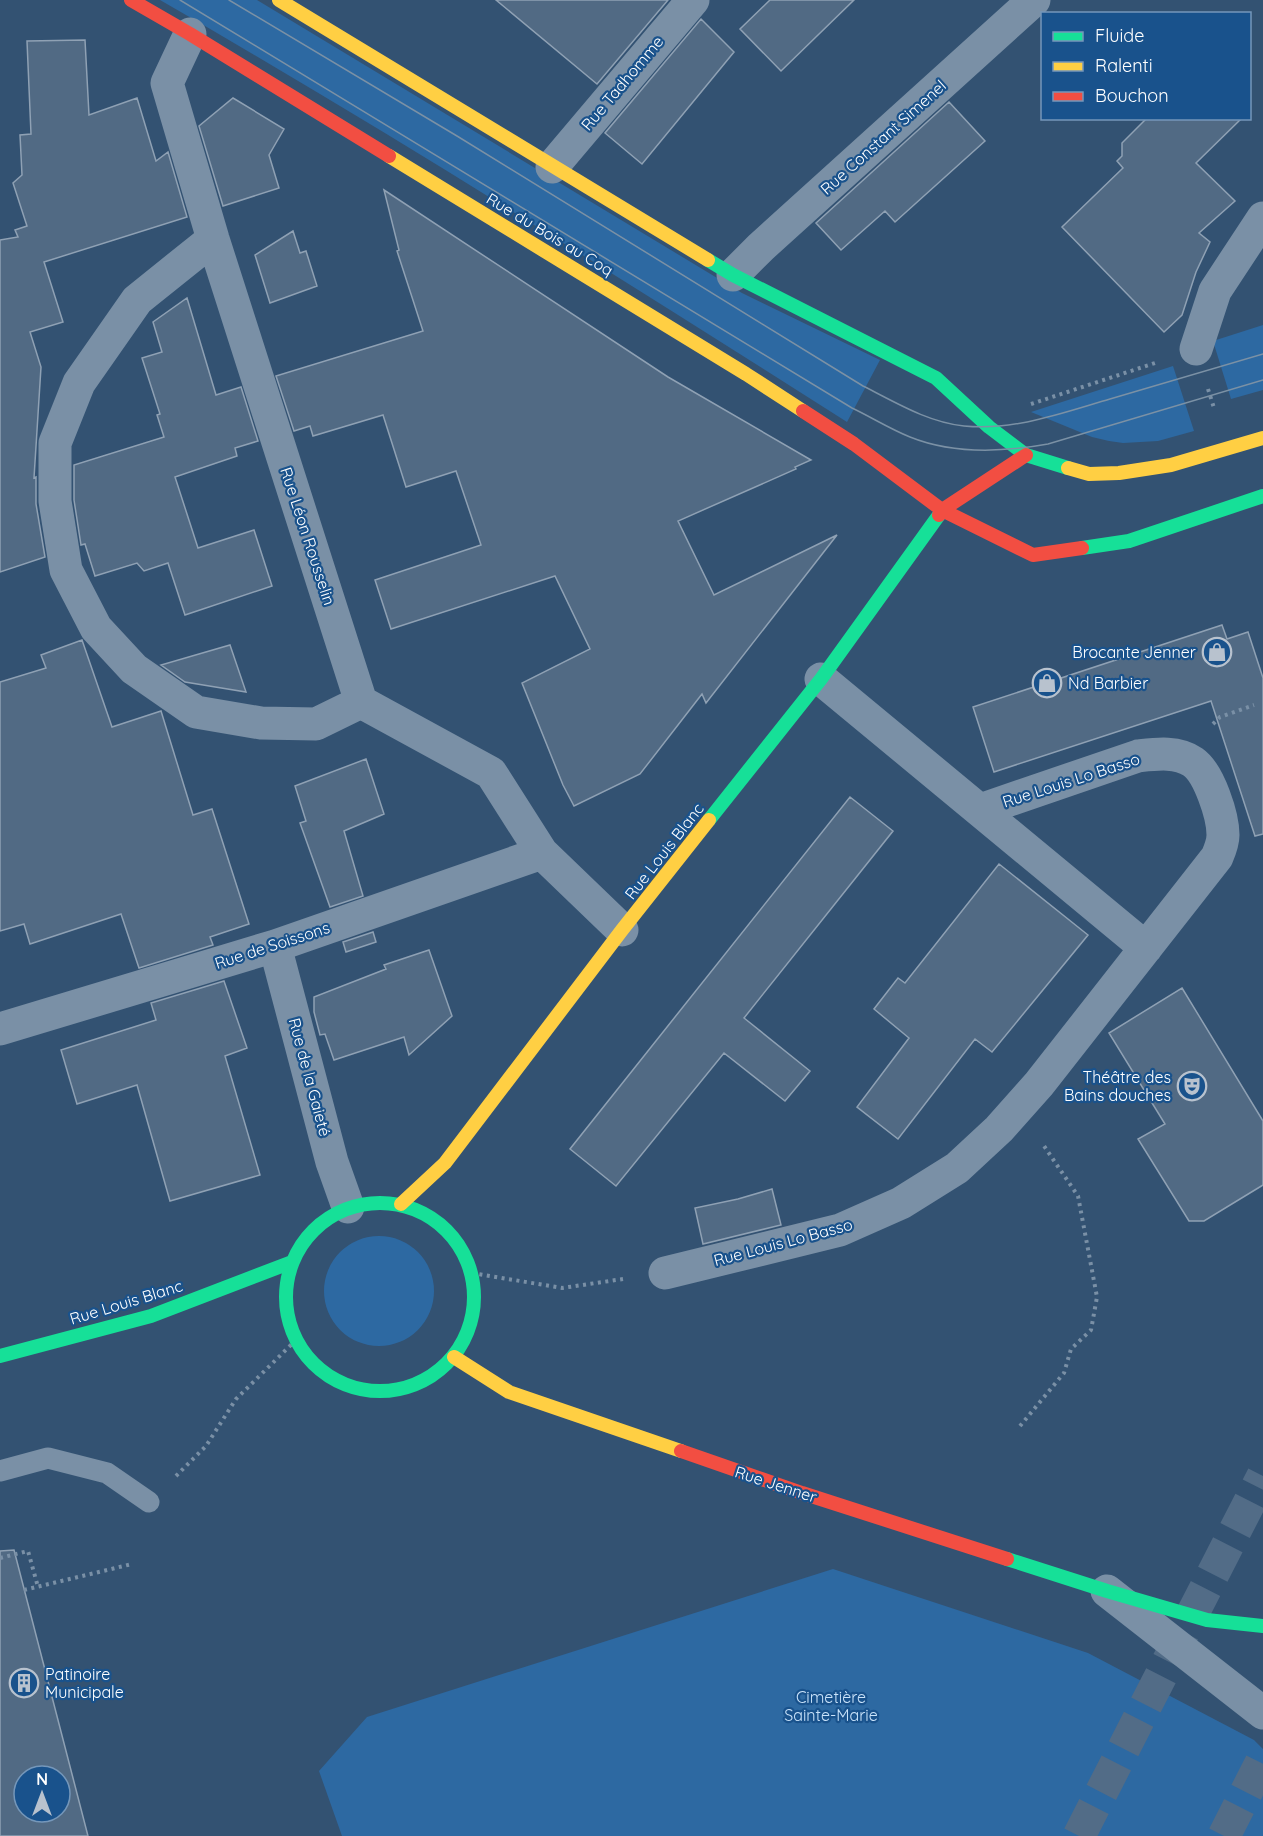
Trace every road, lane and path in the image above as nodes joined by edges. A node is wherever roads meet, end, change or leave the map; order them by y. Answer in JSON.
{"nodes":[{"id":1,"x":131,"y":0,"type":"edge"},
{"id":2,"x":279,"y":0,"type":"edge"},
{"id":3,"x":693,"y":0,"type":"edge"},
{"id":4,"x":1034,"y":0,"type":"edge"},
{"id":5,"x":190,"y":34,"type":"junction"},
{"id":6,"x":552,"y":167,"type":"junction"},
{"id":7,"x":1263,"y":218,"type":"edge"},
{"id":8,"x":213,"y":239,"type":"junction"},
{"id":9,"x":733,"y":275,"type":"junction"},
{"id":10,"x":1196,"y":349,"type":"joint"},
{"id":11,"x":969,"y":408,"type":"junction"},
{"id":12,"x":1263,"y":438,"type":"edge"},
{"id":13,"x":1026,"y":455,"type":"junction"},
{"id":14,"x":1263,"y":496,"type":"edge"},
{"id":15,"x":942,"y":510,"type":"junction"},
{"id":16,"x":821,"y":679,"type":"junction"},
{"id":17,"x":361,"y":702,"type":"junction"},
{"id":18,"x":1254,"y":705,"type":"dead end"},
{"id":19,"x":1220,"y":717,"type":"dead end"},
{"id":20,"x":980,"y":810,"type":"junction"},
{"id":21,"x":542,"y":853,"type":"junction"},
{"id":22,"x":622,"y":930,"type":"junction"},
{"id":23,"x":274,"y":946,"type":"junction"},
{"id":24,"x":1146,"y":948,"type":"junction"},
{"id":25,"x":0,"y":1029,"type":"edge"},
{"id":26,"x":1018,"y":1107,"type":"junction"},
{"id":27,"x":401,"y":1204,"type":"junction"},
{"id":28,"x":348,"y":1207,"type":"junction"},
{"id":29,"x":292,"y":1262,"type":"junction"},
{"id":30,"x":472,"y":1273,"type":"junction"},
{"id":31,"x":665,"y":1273,"type":"joint"},
{"id":32,"x":296,"y":1340,"type":"junction"},
{"id":33,"x":0,"y":1356,"type":"edge"},
{"id":34,"x":454,"y":1357,"type":"junction"},
{"id":35,"x":1020,"y":1426,"type":"dead end"},
{"id":36,"x":0,"y":1470,"type":"edge"},
{"id":37,"x":149,"y":1502,"type":"joint"},
{"id":38,"x":0,"y":1558,"type":"edge"},
{"id":39,"x":132,"y":1564,"type":"dead end"},
{"id":40,"x":38,"y":1587,"type":"junction"},
{"id":41,"x":24,"y":1590,"type":"dead end"},
{"id":42,"x":1107,"y":1591,"type":"junction"},
{"id":43,"x":1263,"y":1626,"type":"edge"},
{"id":44,"x":1263,"y":1713,"type":"edge"}],
"edges":[{"from":1,"to":5,"type":"main road","name":"Rue du Bois au Coq"},
{"from":2,"to":6,"type":"main road"},
{"from":3,"to":6,"type":"street","name":"Rue Tadhomme"},
{"from":4,"to":9,"type":"street","name":"Rue Constant Simenel"},
{"from":5,"to":8,"type":"street","name":"Rue Léon Rousselin"},
{"from":5,"to":15,"type":"main road","name":"Rue du Bois au Coq"},
{"from":6,"to":9,"type":"main road"},
{"from":7,"to":10,"type":"street"},
{"from":8,"to":17,"type":"street","name":"Rue Léon Rousselin"},
{"from":8,"to":17,"type":"street"},
{"from":9,"to":11,"type":"main road"},
{"from":10,"to":11,"type":"path"},
{"from":11,"to":13,"type":"main road"},
{"from":12,"to":13,"type":"main road"},
{"from":13,"to":15,"type":"main road"},
{"from":14,"to":15,"type":"main road","name":"Rue du Bois au Coq"},
{"from":15,"to":16,"type":"main road","name":"Rue Louis Blanc"},
{"from":16,"to":20,"type":"street","name":"Rue Louis Lo Basso"},
{"from":16,"to":22,"type":"main road","name":"Rue Louis Blanc"},
{"from":17,"to":21,"type":"street"},
{"from":18,"to":19,"type":"path"},
{"from":20,"to":24,"type":"street","name":"Rue Louis Lo Basso"},
{"from":20,"to":24,"type":"street","name":"Rue Louis Lo Basso"},
{"from":21,"to":22,"type":"street"},
{"from":21,"to":23,"type":"street","name":"Rue de Soissons"},
{"from":22,"to":27,"type":"main road","name":"Rue Louis Blanc"},
{"from":23,"to":25,"type":"street","name":"Rue de Soissons"},
{"from":23,"to":28,"type":"street","name":"Rue de la Gaieté"},
{"from":24,"to":26,"type":"street","name":"Rue Louis Lo Basso"},
{"from":26,"to":31,"type":"street","name":"Rue Louis Lo Basso"},
{"from":26,"to":35,"type":"path"},
{"from":27,"to":28,"type":"main road"},
{"from":27,"to":30,"type":"main road"},
{"from":28,"to":29,"type":"main road"},
{"from":29,"to":32,"type":"main road"},
{"from":29,"to":33,"type":"main road","name":"Rue Louis Blanc"},
{"from":30,"to":31,"type":"path"},
{"from":30,"to":34,"type":"main road"},
{"from":32,"to":34,"type":"main road"},
{"from":32,"to":37,"type":"path"},
{"from":34,"to":42,"type":"main road","name":"Rue Jenner"},
{"from":36,"to":37,"type":"lane"},
{"from":38,"to":40,"type":"path"},
{"from":39,"to":40,"type":"path"},
{"from":40,"to":41,"type":"path"},
{"from":42,"to":43,"type":"main road","name":"Rue Jenner"},
{"from":42,"to":44,"type":"street","name":"Rue Jenner"}]}
